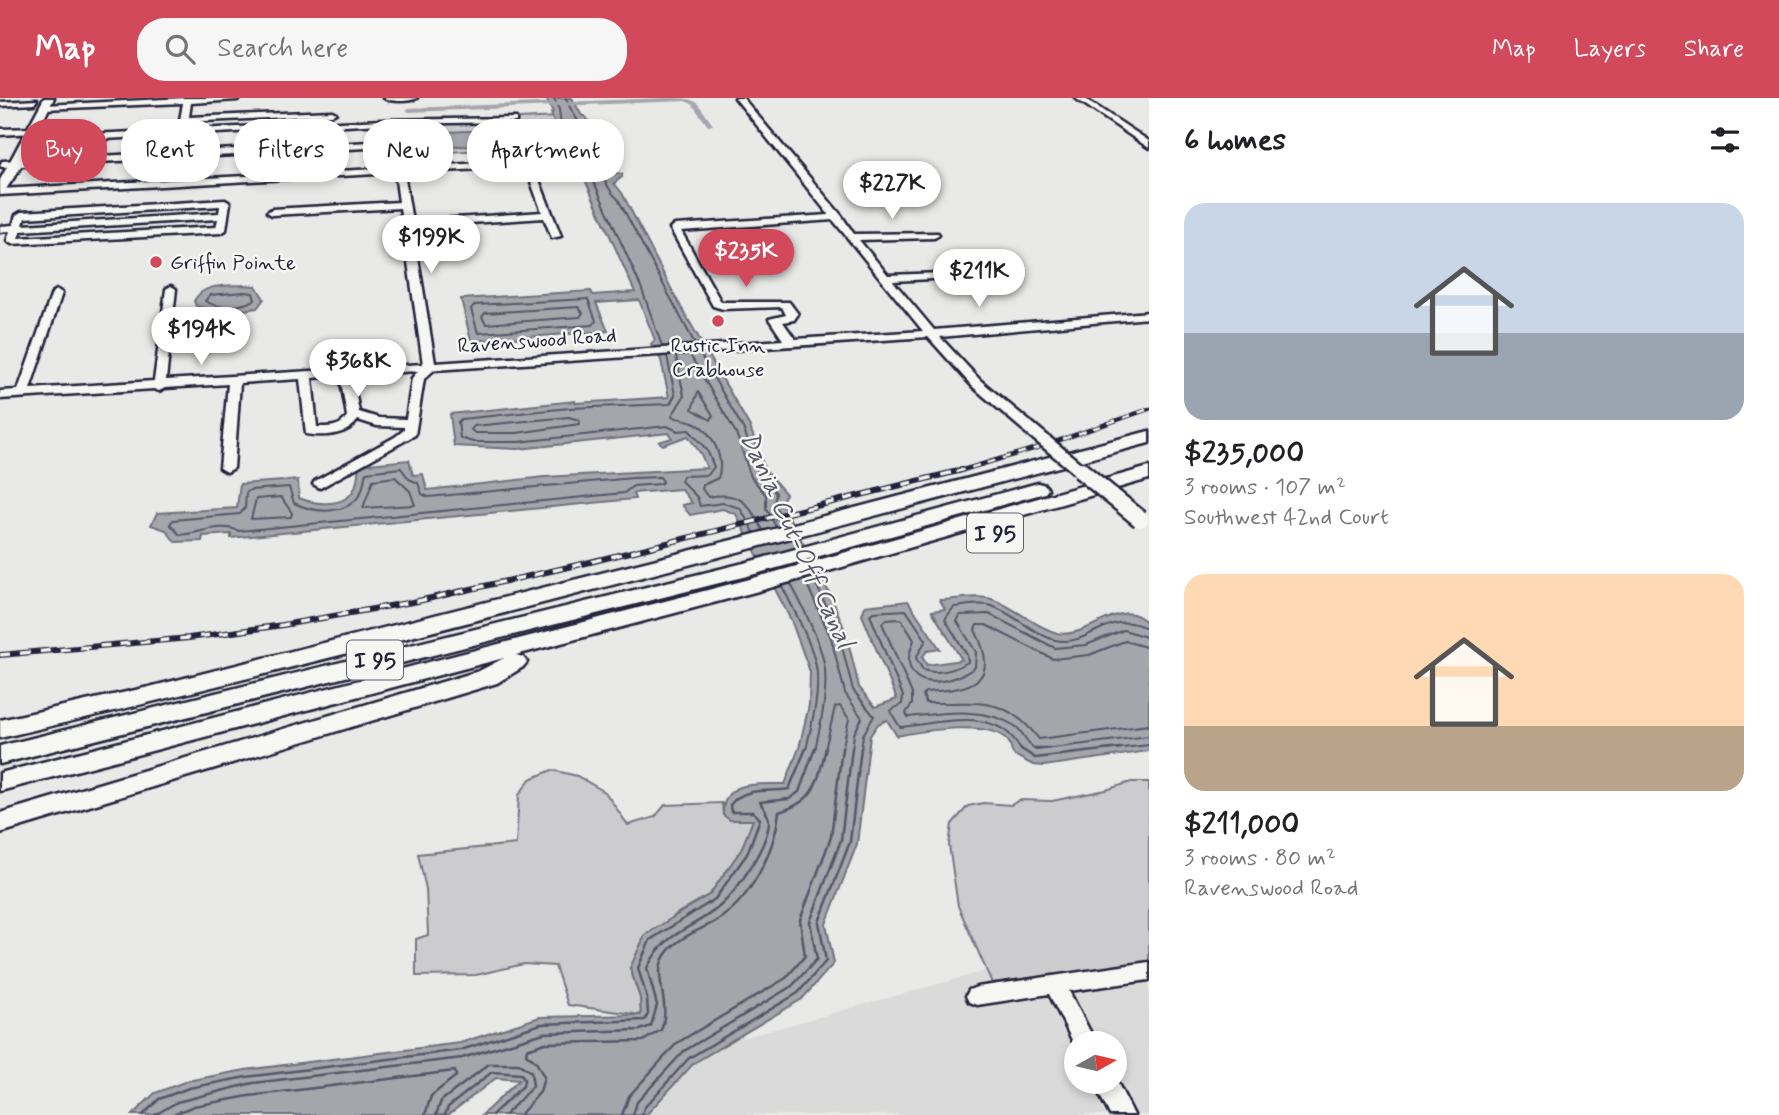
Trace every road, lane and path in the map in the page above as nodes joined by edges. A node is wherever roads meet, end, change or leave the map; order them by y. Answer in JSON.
{"nodes":[{"id":1,"x":237,"y":98,"type":"edge"},
{"id":2,"x":389,"y":98,"type":"edge"},
{"id":3,"x":413,"y":98,"type":"edge"},
{"id":4,"x":731,"y":98,"type":"edge"},
{"id":5,"x":739,"y":98,"type":"edge"},
{"id":6,"x":1079,"y":98,"type":"edge"},
{"id":7,"x":187,"y":100,"type":"junction"},
{"id":8,"x":41,"y":101,"type":"edge"},
{"id":9,"x":0,"y":103,"type":"edge"},
{"id":10,"x":332,"y":113,"type":"dead end"},
{"id":11,"x":33,"y":119,"type":"edge"},
{"id":12,"x":467,"y":121,"type":"edge"},
{"id":13,"x":752,"y":124,"type":"junction"},
{"id":14,"x":765,"y":129,"type":"junction"},
{"id":15,"x":107,"y":131,"type":"edge"},
{"id":16,"x":0,"y":132,"type":"edge"},
{"id":17,"x":21,"y":134,"type":"edge"},
{"id":18,"x":21,"y":141,"type":"edge"},
{"id":19,"x":363,"y":145,"type":"edge"},
{"id":20,"x":1149,"y":145,"type":"edge"},
{"id":21,"x":21,"y":151,"type":"edge"},
{"id":22,"x":17,"y":163,"type":"junction"},
{"id":23,"x":1,"y":166,"type":"edge"},
{"id":24,"x":363,"y":173,"type":"edge"},
{"id":25,"x":401,"y":182,"type":"edge"},
{"id":26,"x":536,"y":182,"type":"dead end"},
{"id":27,"x":0,"y":191,"type":"edge"},
{"id":28,"x":404,"y":205,"type":"junction"},
{"id":29,"x":148,"y":208,"type":"junction"},
{"id":30,"x":272,"y":212,"type":"dead end"},
{"id":31,"x":547,"y":215,"type":"junction"},
{"id":32,"x":223,"y":216,"type":"junction"},
{"id":33,"x":833,"y":217,"type":"junction"},
{"id":34,"x":144,"y":221,"type":"junction"},
{"id":35,"x":407,"y":224,"type":"junction"},
{"id":36,"x":16,"y":228,"type":"junction"},
{"id":37,"x":0,"y":229,"type":"edge"},
{"id":38,"x":140,"y":234,"type":"junction"},
{"id":39,"x":934,"y":235,"type":"dead end"},
{"id":40,"x":556,"y":236,"type":"dead end"},
{"id":41,"x":851,"y":237,"type":"junction"},
{"id":42,"x":991,"y":273,"type":"dead end"},
{"id":43,"x":885,"y":278,"type":"junction"},
{"id":44,"x":171,"y":289,"type":"dead end"},
{"id":45,"x":57,"y":293,"type":"dead end"},
{"id":46,"x":1149,"y":315,"type":"edge"},
{"id":47,"x":929,"y":331,"type":"junction"},
{"id":48,"x":790,"y":341,"type":"junction"},
{"id":49,"x":430,"y":367,"type":"junction"},
{"id":50,"x":346,"y":373,"type":"junction"},
{"id":51,"x":306,"y":376,"type":"junction"},
{"id":52,"x":234,"y":381,"type":"junction"},
{"id":53,"x":153,"y":387,"type":"junction"},
{"id":54,"x":23,"y":393,"type":"junction"},
{"id":55,"x":0,"y":395,"type":"edge"},
{"id":56,"x":0,"y":402,"type":"edge"},
{"id":57,"x":354,"y":416,"type":"junction"},
{"id":58,"x":411,"y":423,"type":"junction"},
{"id":59,"x":1149,"y":425,"type":"edge"},
{"id":60,"x":1149,"y":437,"type":"edge"},
{"id":61,"x":1147,"y":462,"type":"edge"},
{"id":62,"x":1037,"y":465,"type":"junction"},
{"id":63,"x":228,"y":468,"type":"dead end"},
{"id":64,"x":320,"y":484,"type":"dead end"},
{"id":65,"x":1149,"y":487,"type":"edge"},
{"id":66,"x":1144,"y":522,"type":"edge"},
{"id":67,"x":832,"y":560,"type":"junction"},
{"id":68,"x":756,"y":580,"type":"junction"},
{"id":69,"x":515,"y":662,"type":"junction"},
{"id":70,"x":0,"y":729,"type":"edge"},
{"id":71,"x":0,"y":755,"type":"edge"},
{"id":72,"x":0,"y":768,"type":"edge"},
{"id":73,"x":0,"y":782,"type":"edge"},
{"id":74,"x":0,"y":795,"type":"edge"},
{"id":75,"x":0,"y":823,"type":"edge"},
{"id":76,"x":1149,"y":971,"type":"edge"},
{"id":77,"x":1055,"y":985,"type":"junction"},
{"id":78,"x":977,"y":996,"type":"dead end"},
{"id":79,"x":1079,"y":1031,"type":"edge"},
{"id":80,"x":1111,"y":1094,"type":"edge"},
{"id":81,"x":1122,"y":1115,"type":"edge"}],
"edges":[{"from":1,"to":7,"type":"street"},
{"from":2,"to":3,"type":"street"},
{"from":4,"to":13,"type":"street"},
{"from":5,"to":14,"type":"street"},
{"from":6,"to":20,"type":"street"},
{"from":7,"to":8,"type":"street"},
{"from":7,"to":10,"type":"street"},
{"from":8,"to":9,"type":"street"},
{"from":8,"to":11,"type":"main road"},
{"from":12,"to":15,"type":"street"},
{"from":13,"to":14,"type":"street"},
{"from":13,"to":33,"type":"street"},
{"from":14,"to":33,"type":"street"},
{"from":16,"to":17,"type":"street"},
{"from":18,"to":23,"type":"main road"},
{"from":19,"to":22,"type":"street"},
{"from":21,"to":22,"type":"main road"},
{"from":22,"to":23,"type":"street"},
{"from":22,"to":27,"type":"main road"},
{"from":24,"to":27,"type":"street"},
{"from":25,"to":28,"type":"street"},
{"from":26,"to":31,"type":"street"},
{"from":28,"to":30,"type":"street"},
{"from":28,"to":35,"type":"street"},
{"from":29,"to":32,"type":"street"},
{"from":29,"to":34,"type":"street"},
{"from":29,"to":36,"type":"street"},
{"from":31,"to":35,"type":"street"},
{"from":31,"to":40,"type":"street"},
{"from":32,"to":34,"type":"street"},
{"from":32,"to":38,"type":"street"},
{"from":33,"to":41,"type":"street"},
{"from":33,"to":48,"type":"street"},
{"from":34,"to":36,"type":"street"},
{"from":34,"to":38,"type":"street"},
{"from":35,"to":49,"type":"street"},
{"from":36,"to":37,"type":"street"},
{"from":36,"to":38,"type":"street"},
{"from":39,"to":41,"type":"street"},
{"from":41,"to":43,"type":"street"},
{"from":42,"to":43,"type":"street"},
{"from":43,"to":47,"type":"street"},
{"from":44,"to":53,"type":"street"},
{"from":45,"to":54,"type":"street"},
{"from":46,"to":47,"type":"street","name":"Ravenswood Road"},
{"from":47,"to":48,"type":"street","name":"Ravenswood Road"},
{"from":47,"to":66,"type":"street","bridge":true},
{"from":48,"to":49,"type":"street","name":"Ravenswood Road"},
{"from":49,"to":50,"type":"street","name":"Ravenswood Road"},
{"from":49,"to":58,"type":"street"},
{"from":50,"to":51,"type":"street","name":"Ravenswood Road"},
{"from":50,"to":57,"type":"street"},
{"from":51,"to":52,"type":"street","name":"Ravenswood Road"},
{"from":51,"to":57,"type":"street"},
{"from":52,"to":53,"type":"street","name":"Ravenswood Road"},
{"from":52,"to":63,"type":"street"},
{"from":53,"to":54,"type":"street","name":"Ravenswood Road"},
{"from":53,"to":56,"type":"street","name":"Ravenswood Road"},
{"from":54,"to":55,"type":"street","name":"Ravenswood Road"},
{"from":57,"to":58,"type":"street"},
{"from":58,"to":64,"type":"street"},
{"from":59,"to":62,"type":"highway"},
{"from":60,"to":62,"type":"highway"},
{"from":61,"to":67,"type":"highway","number":"I 95"},
{"from":62,"to":70,"type":"highway"},
{"from":65,"to":67,"type":"highway","number":"I 95"},
{"from":67,"to":68,"type":"highway","number":"I 95"},
{"from":68,"to":69,"type":"highway","number":"I 95"},
{"from":68,"to":71,"type":"highway","number":"I 95"},
{"from":68,"to":72,"type":"highway"},
{"from":68,"to":73,"type":"highway"},
{"from":69,"to":74,"type":"highway","number":"I 95"},
{"from":69,"to":75,"type":"highway"},
{"from":76,"to":77,"type":"street"},
{"from":77,"to":78,"type":"street"},
{"from":77,"to":79,"type":"street"},
{"from":80,"to":81,"type":"street"}]}
